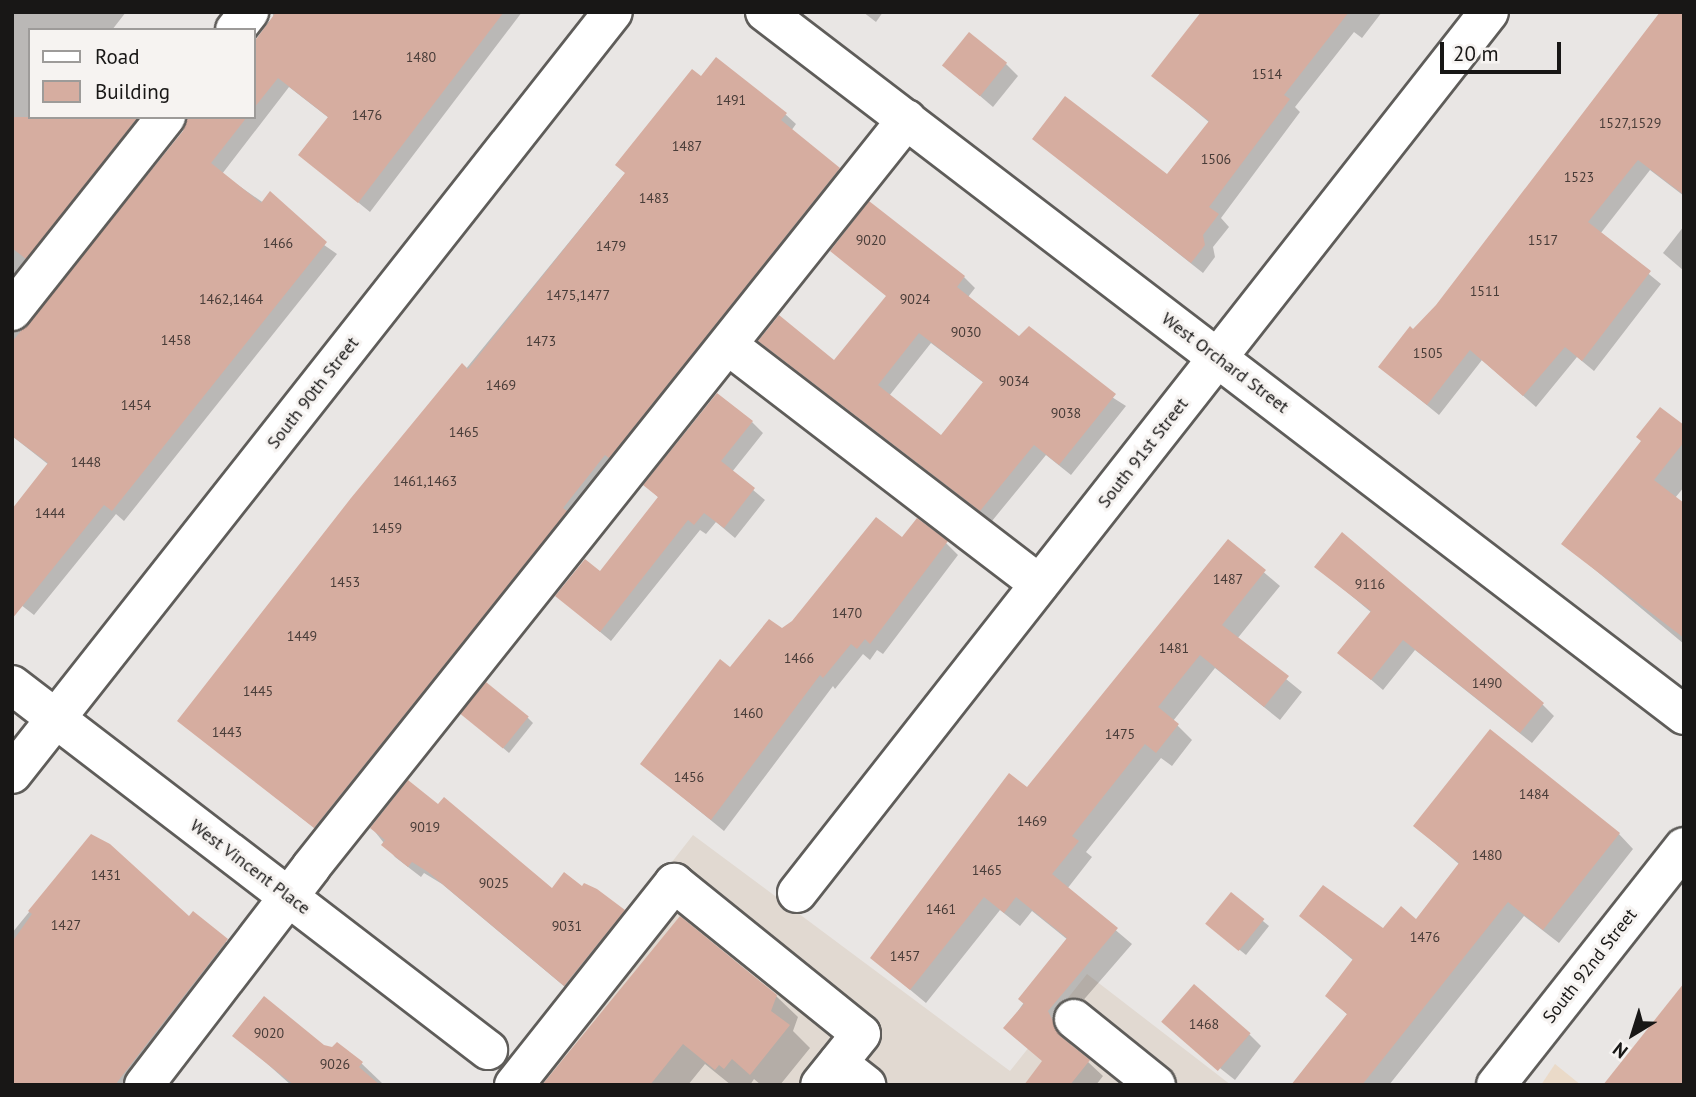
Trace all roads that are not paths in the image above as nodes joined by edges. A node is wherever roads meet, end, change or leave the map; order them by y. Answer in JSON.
{"nodes":[{"id":1,"x":249,"y":12,"type":"edge"},
{"id":2,"x":613,"y":12,"type":"edge"},
{"id":3,"x":765,"y":12,"type":"edge"},
{"id":4,"x":1489,"y":12,"type":"edge"},
{"id":5,"x":237,"y":28,"type":"edge"},
{"id":6,"x":164,"y":119,"type":"edge"},
{"id":7,"x":907,"y":120,"type":"junction"},
{"id":8,"x":12,"y":311,"type":"edge"},
{"id":9,"x":729,"y":346,"type":"junction"},
{"id":10,"x":1219,"y":358,"type":"junction"},
{"id":11,"x":1039,"y":584,"type":"junction"},
{"id":12,"x":12,"y":685,"type":"edge"},
{"id":13,"x":1684,"y":715,"type":"edge"},
{"id":14,"x":56,"y":718,"type":"junction"},
{"id":15,"x":12,"y":774,"type":"edge"},
{"id":16,"x":1684,"y":847,"type":"edge"},
{"id":17,"x":797,"y":893,"type":"dead end"},
{"id":18,"x":289,"y":896,"type":"junction"},
{"id":19,"x":1074,"y":1020,"type":"dead end"},
{"id":20,"x":488,"y":1050,"type":"dead end"},
{"id":21,"x":841,"y":1078,"type":"edge"},
{"id":22,"x":144,"y":1085,"type":"edge"},
{"id":23,"x":514,"y":1085,"type":"edge"},
{"id":24,"x":1156,"y":1085,"type":"edge"},
{"id":25,"x":1496,"y":1085,"type":"edge"}],
"edges":[{"from":1,"to":5,"type":"street"},
{"from":2,"to":14,"type":"street","name":"South 90th Street"},
{"from":3,"to":7,"type":"street","name":"West Orchard Street"},
{"from":4,"to":10,"type":"street","name":"South 91st Street"},
{"from":6,"to":8,"type":"street"},
{"from":7,"to":9,"type":"street"},
{"from":7,"to":10,"type":"street","name":"West Orchard Street"},
{"from":9,"to":11,"type":"street"},
{"from":9,"to":18,"type":"street"},
{"from":10,"to":11,"type":"street","name":"South 91st Street"},
{"from":10,"to":13,"type":"street","name":"West Orchard Street"},
{"from":11,"to":17,"type":"street","name":"South 91st Street"},
{"from":12,"to":14,"type":"street","name":"West Vincent Place"},
{"from":14,"to":15,"type":"street","name":"South 90th Street"},
{"from":14,"to":18,"type":"street","name":"West Vincent Place"},
{"from":16,"to":25,"type":"street","name":"South 92nd Street"},
{"from":18,"to":20,"type":"street","name":"West Vincent Place"},
{"from":18,"to":22,"type":"street"},
{"from":19,"to":24,"type":"street"},
{"from":21,"to":23,"type":"street"}]}
